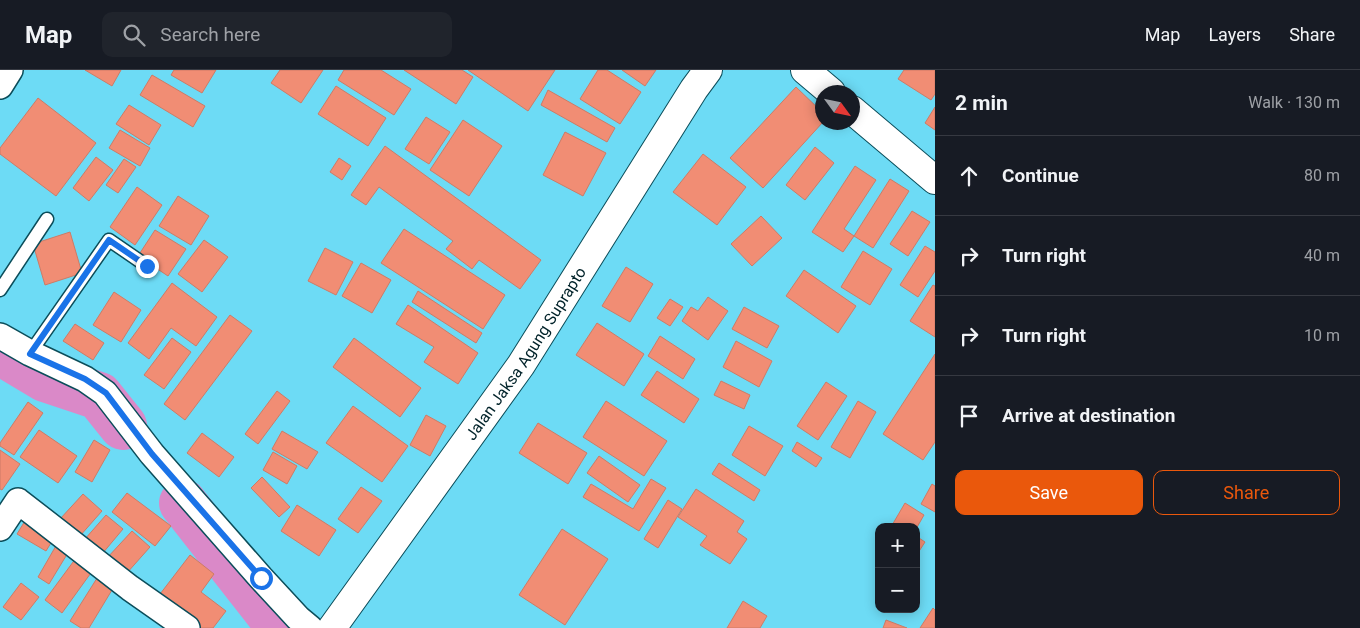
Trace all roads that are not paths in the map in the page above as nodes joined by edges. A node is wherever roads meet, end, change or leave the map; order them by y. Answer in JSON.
{"nodes":[{"id":1,"x":10,"y":70,"type":"edge"},
{"id":2,"x":708,"y":70,"type":"edge"},
{"id":3,"x":805,"y":70,"type":"edge"},
{"id":4,"x":823,"y":85,"type":"edge"},
{"id":5,"x":0,"y":86,"type":"edge"},
{"id":6,"x":860,"y":117,"type":"edge"},
{"id":7,"x":935,"y":180,"type":"edge"},
{"id":8,"x":46,"y":219,"type":"dead end"},
{"id":9,"x":147,"y":266,"type":"dead end"},
{"id":10,"x":0,"y":290,"type":"edge"},
{"id":11,"x":0,"y":336,"type":"edge"},
{"id":12,"x":30,"y":354,"type":"junction"},
{"id":13,"x":0,"y":528,"type":"edge"},
{"id":14,"x":187,"y":628,"type":"edge"},
{"id":15,"x":310,"y":628,"type":"edge"},
{"id":16,"x":332,"y":628,"type":"edge"}],
"edges":[{"from":1,"to":5,"type":"street"},
{"from":2,"to":16,"type":"main road","name":"Jalan Jaksa Agung Suprapto"},
{"from":3,"to":4,"type":"main road"},
{"from":6,"to":7,"type":"main road"},
{"from":8,"to":10,"type":"lane"},
{"from":9,"to":12,"type":"lane"},
{"from":11,"to":12,"type":"street"},
{"from":12,"to":15,"type":"street"},
{"from":13,"to":14,"type":"street"}]}
